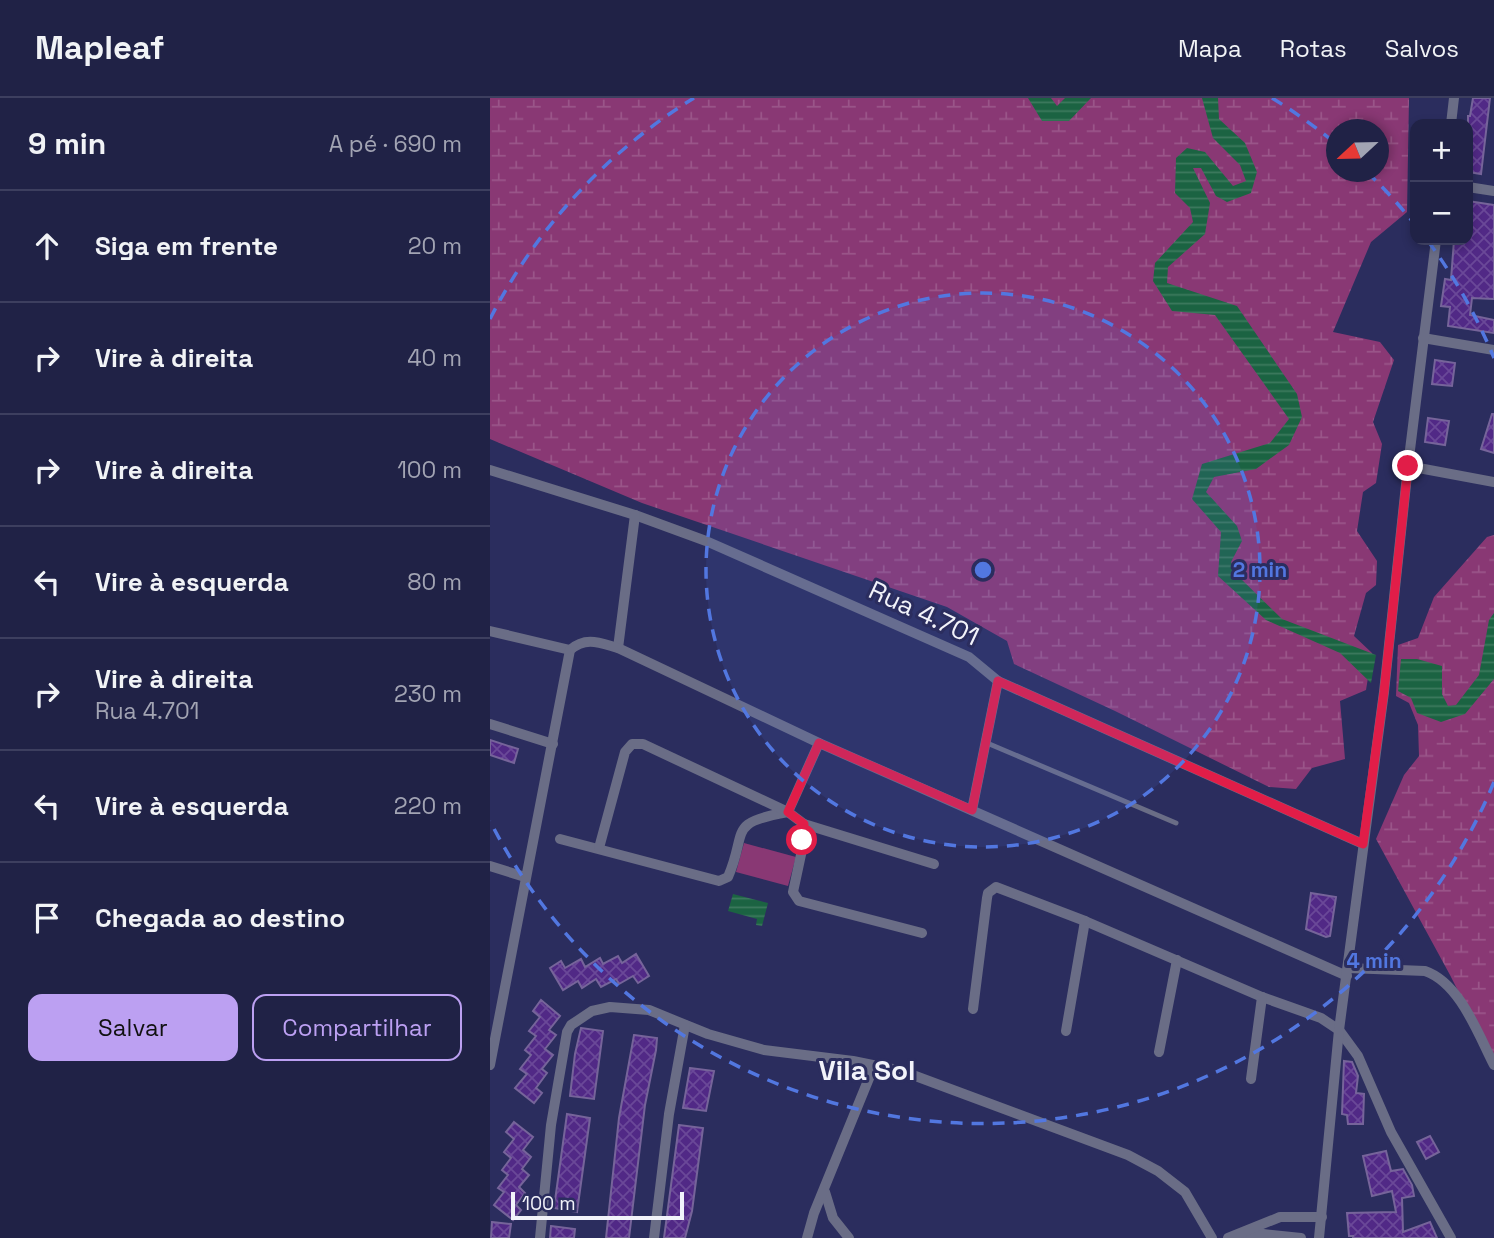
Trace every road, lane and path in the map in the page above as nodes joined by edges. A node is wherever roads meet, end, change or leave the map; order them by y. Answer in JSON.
{"nodes":[{"id":1,"x":1454,"y":98,"type":"edge"},
{"id":2,"x":1452,"y":119,"type":"edge"},
{"id":3,"x":1473,"y":188,"type":"edge"},
{"id":4,"x":1494,"y":191,"type":"edge"},
{"id":5,"x":1435,"y":245,"type":"edge"},
{"id":6,"x":1423,"y":338,"type":"junction"},
{"id":7,"x":1494,"y":350,"type":"edge"},
{"id":8,"x":1408,"y":466,"type":"junction"},
{"id":9,"x":490,"y":470,"type":"edge"},
{"id":10,"x":1494,"y":482,"type":"edge"},
{"id":11,"x":635,"y":515,"type":"junction"},
{"id":12,"x":490,"y":631,"type":"edge"},
{"id":13,"x":618,"y":648,"type":"junction"},
{"id":14,"x":570,"y":650,"type":"junction"},
{"id":15,"x":998,"y":681,"type":"junction"},
{"id":16,"x":490,"y":724,"type":"edge"},
{"id":17,"x":819,"y":743,"type":"junction"},
{"id":18,"x":987,"y":743,"type":"junction"},
{"id":19,"x":552,"y":744,"type":"junction"},
{"id":20,"x":972,"y":810,"type":"junction"},
{"id":21,"x":788,"y":812,"type":"junction"},
{"id":22,"x":1176,"y":823,"type":"dead end"},
{"id":23,"x":804,"y":824,"type":"junction"},
{"id":24,"x":560,"y":839,"type":"dead end"},
{"id":25,"x":1363,"y":844,"type":"junction"},
{"id":26,"x":599,"y":848,"type":"junction"},
{"id":27,"x":934,"y":864,"type":"dead end"},
{"id":28,"x":490,"y":866,"type":"edge"},
{"id":29,"x":525,"y":877,"type":"junction"},
{"id":30,"x":1085,"y":921,"type":"junction"},
{"id":31,"x":922,"y":933,"type":"dead end"},
{"id":32,"x":1177,"y":960,"type":"junction"},
{"id":33,"x":1348,"y":972,"type":"junction"},
{"id":34,"x":1262,"y":997,"type":"junction"},
{"id":35,"x":973,"y":1009,"type":"dead end"},
{"id":36,"x":685,"y":1025,"type":"junction"},
{"id":37,"x":1339,"y":1030,"type":"junction"},
{"id":38,"x":1066,"y":1031,"type":"dead end"},
{"id":39,"x":491,"y":1052,"type":"edge"},
{"id":40,"x":1159,"y":1052,"type":"dead end"},
{"id":41,"x":490,"y":1065,"type":"edge"},
{"id":42,"x":1494,"y":1065,"type":"edge"},
{"id":43,"x":874,"y":1066,"type":"junction"},
{"id":44,"x":1251,"y":1079,"type":"dead end"},
{"id":45,"x":824,"y":1189,"type":"junction"},
{"id":46,"x":1322,"y":1217,"type":"junction"},
{"id":47,"x":1233,"y":1236,"type":"edge"},
{"id":48,"x":540,"y":1238,"type":"edge"},
{"id":49,"x":654,"y":1238,"type":"edge"},
{"id":50,"x":807,"y":1238,"type":"edge"},
{"id":51,"x":846,"y":1238,"type":"edge"},
{"id":52,"x":1212,"y":1238,"type":"edge"},
{"id":53,"x":1301,"y":1238,"type":"edge"},
{"id":54,"x":1319,"y":1238,"type":"edge"},
{"id":55,"x":1451,"y":1238,"type":"edge"}],
"edges":[{"from":1,"to":2,"type":"street"},
{"from":3,"to":4,"type":"street"},
{"from":5,"to":6,"type":"street"},
{"from":6,"to":7,"type":"street"},
{"from":6,"to":8,"type":"street"},
{"from":8,"to":10,"type":"street"},
{"from":8,"to":25,"type":"street"},
{"from":9,"to":11,"type":"street","name":"Rua 4.701"},
{"from":11,"to":13,"type":"street"},
{"from":11,"to":15,"type":"street","name":"Rua 4.701"},
{"from":12,"to":14,"type":"street"},
{"from":13,"to":14,"type":"street"},
{"from":13,"to":17,"type":"street"},
{"from":14,"to":19,"type":"street"},
{"from":15,"to":18,"type":"street"},
{"from":15,"to":25,"type":"street","name":"Rua 4.701"},
{"from":16,"to":19,"type":"street"},
{"from":17,"to":20,"type":"street"},
{"from":17,"to":21,"type":"street"},
{"from":18,"to":20,"type":"street"},
{"from":18,"to":22,"type":"lane"},
{"from":19,"to":29,"type":"street"},
{"from":20,"to":33,"type":"street"},
{"from":21,"to":23,"type":"street"},
{"from":21,"to":26,"type":"street"},
{"from":21,"to":26,"type":"street"},
{"from":23,"to":27,"type":"street"},
{"from":23,"to":31,"type":"street"},
{"from":24,"to":26,"type":"street"},
{"from":25,"to":33,"type":"street"},
{"from":28,"to":29,"type":"street"},
{"from":29,"to":39,"type":"street"},
{"from":30,"to":32,"type":"street"},
{"from":30,"to":35,"type":"street"},
{"from":30,"to":38,"type":"street"},
{"from":32,"to":34,"type":"street"},
{"from":32,"to":40,"type":"street"},
{"from":33,"to":37,"type":"street"},
{"from":33,"to":42,"type":"street"},
{"from":34,"to":37,"type":"street"},
{"from":34,"to":44,"type":"street"},
{"from":36,"to":43,"type":"street"},
{"from":36,"to":48,"type":"street"},
{"from":36,"to":49,"type":"street"},
{"from":37,"to":46,"type":"street"},
{"from":37,"to":55,"type":"street"},
{"from":39,"to":41,"type":"street"},
{"from":43,"to":45,"type":"street"},
{"from":43,"to":52,"type":"street"},
{"from":45,"to":50,"type":"street"},
{"from":45,"to":51,"type":"street"},
{"from":46,"to":47,"type":"street"},
{"from":46,"to":54,"type":"street"},
{"from":47,"to":53,"type":"street"}]}
